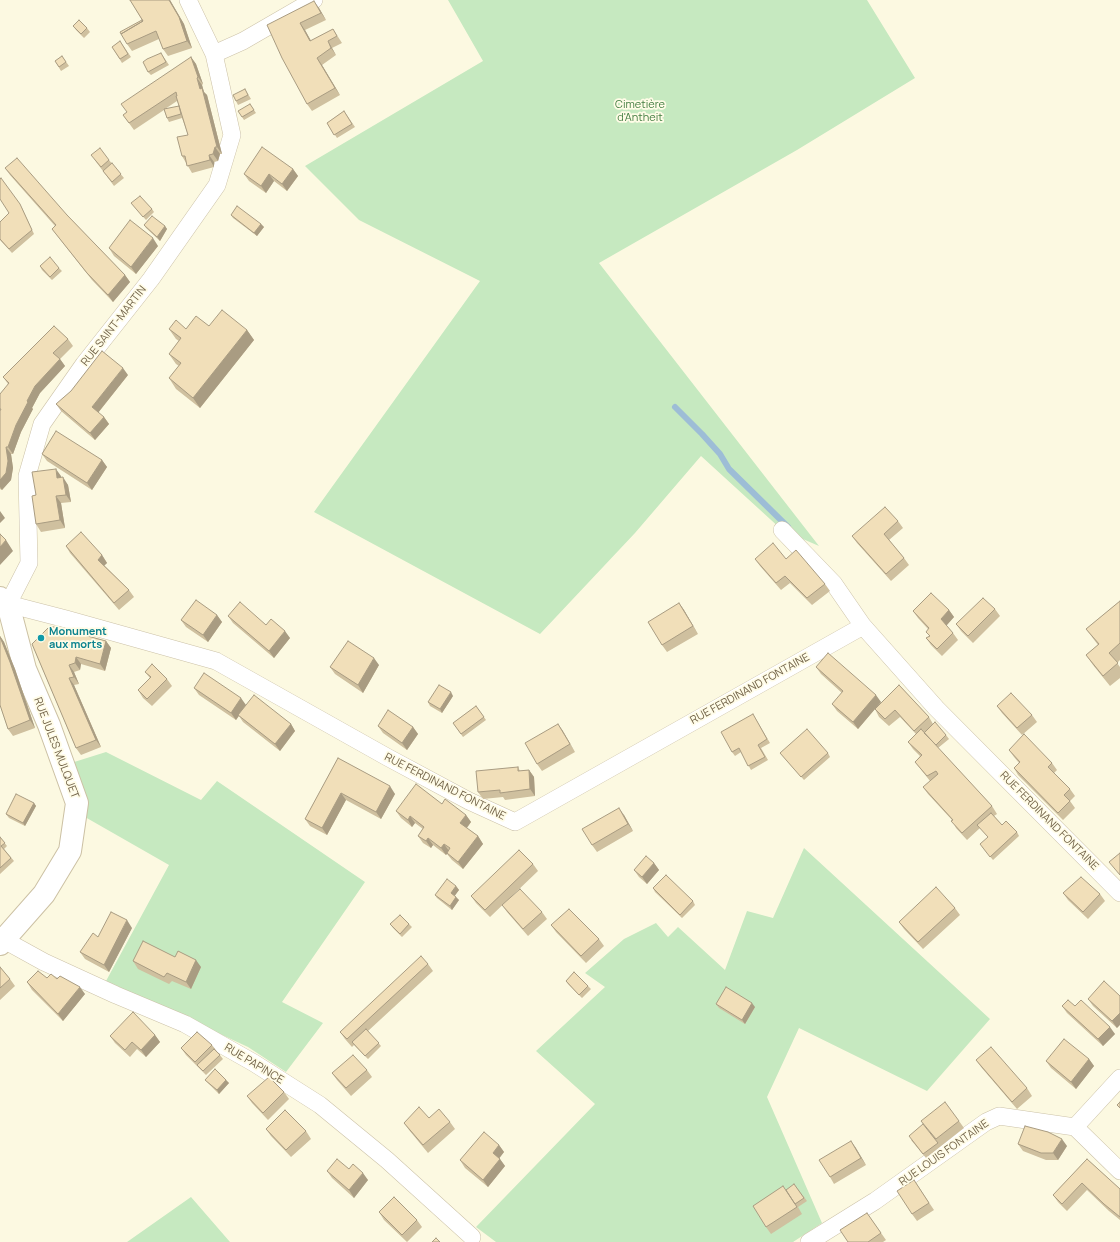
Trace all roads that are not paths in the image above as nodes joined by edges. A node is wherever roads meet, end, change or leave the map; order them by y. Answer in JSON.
{"nodes":[{"id":1,"x":188,"y":0,"type":"edge"},
{"id":2,"x":314,"y":0,"type":"edge"},
{"id":3,"x":214,"y":54,"type":"junction"},
{"id":4,"x":782,"y":530,"type":"dead end"},
{"id":5,"x":4,"y":601,"type":"edge"},
{"id":6,"x":863,"y":626,"type":"junction"},
{"id":7,"x":1120,"y":893,"type":"edge"},
{"id":8,"x":2,"y":942,"type":"edge"},
{"id":9,"x":1120,"y":1078,"type":"edge"},
{"id":10,"x":1075,"y":1127,"type":"junction"},
{"id":11,"x":1120,"y":1172,"type":"edge"},
{"id":12,"x":472,"y":1237,"type":"dead end"},
{"id":13,"x":809,"y":1242,"type":"edge"}],
"edges":[{"from":1,"to":3,"type":"street","name":"RUE SAINT-MARTIN"},
{"from":2,"to":3,"type":"street"},
{"from":3,"to":5,"type":"street","name":"RUE SAINT-MARTIN"},
{"from":4,"to":6,"type":"street","name":"RUE FERDINAND FONTAINE"},
{"from":5,"to":6,"type":"street","name":"RUE FERDINAND FONTAINE"},
{"from":5,"to":8,"type":"street","name":"RUE JULES MULQUET"},
{"from":6,"to":7,"type":"street","name":"RUE FERDINAND FONTAINE"},
{"from":8,"to":12,"type":"street","name":"RUE PAPINCE"},
{"from":9,"to":10,"type":"street"},
{"from":10,"to":11,"type":"street"},
{"from":10,"to":13,"type":"street","name":"RUE LOUIS FONTAINE"}]}
